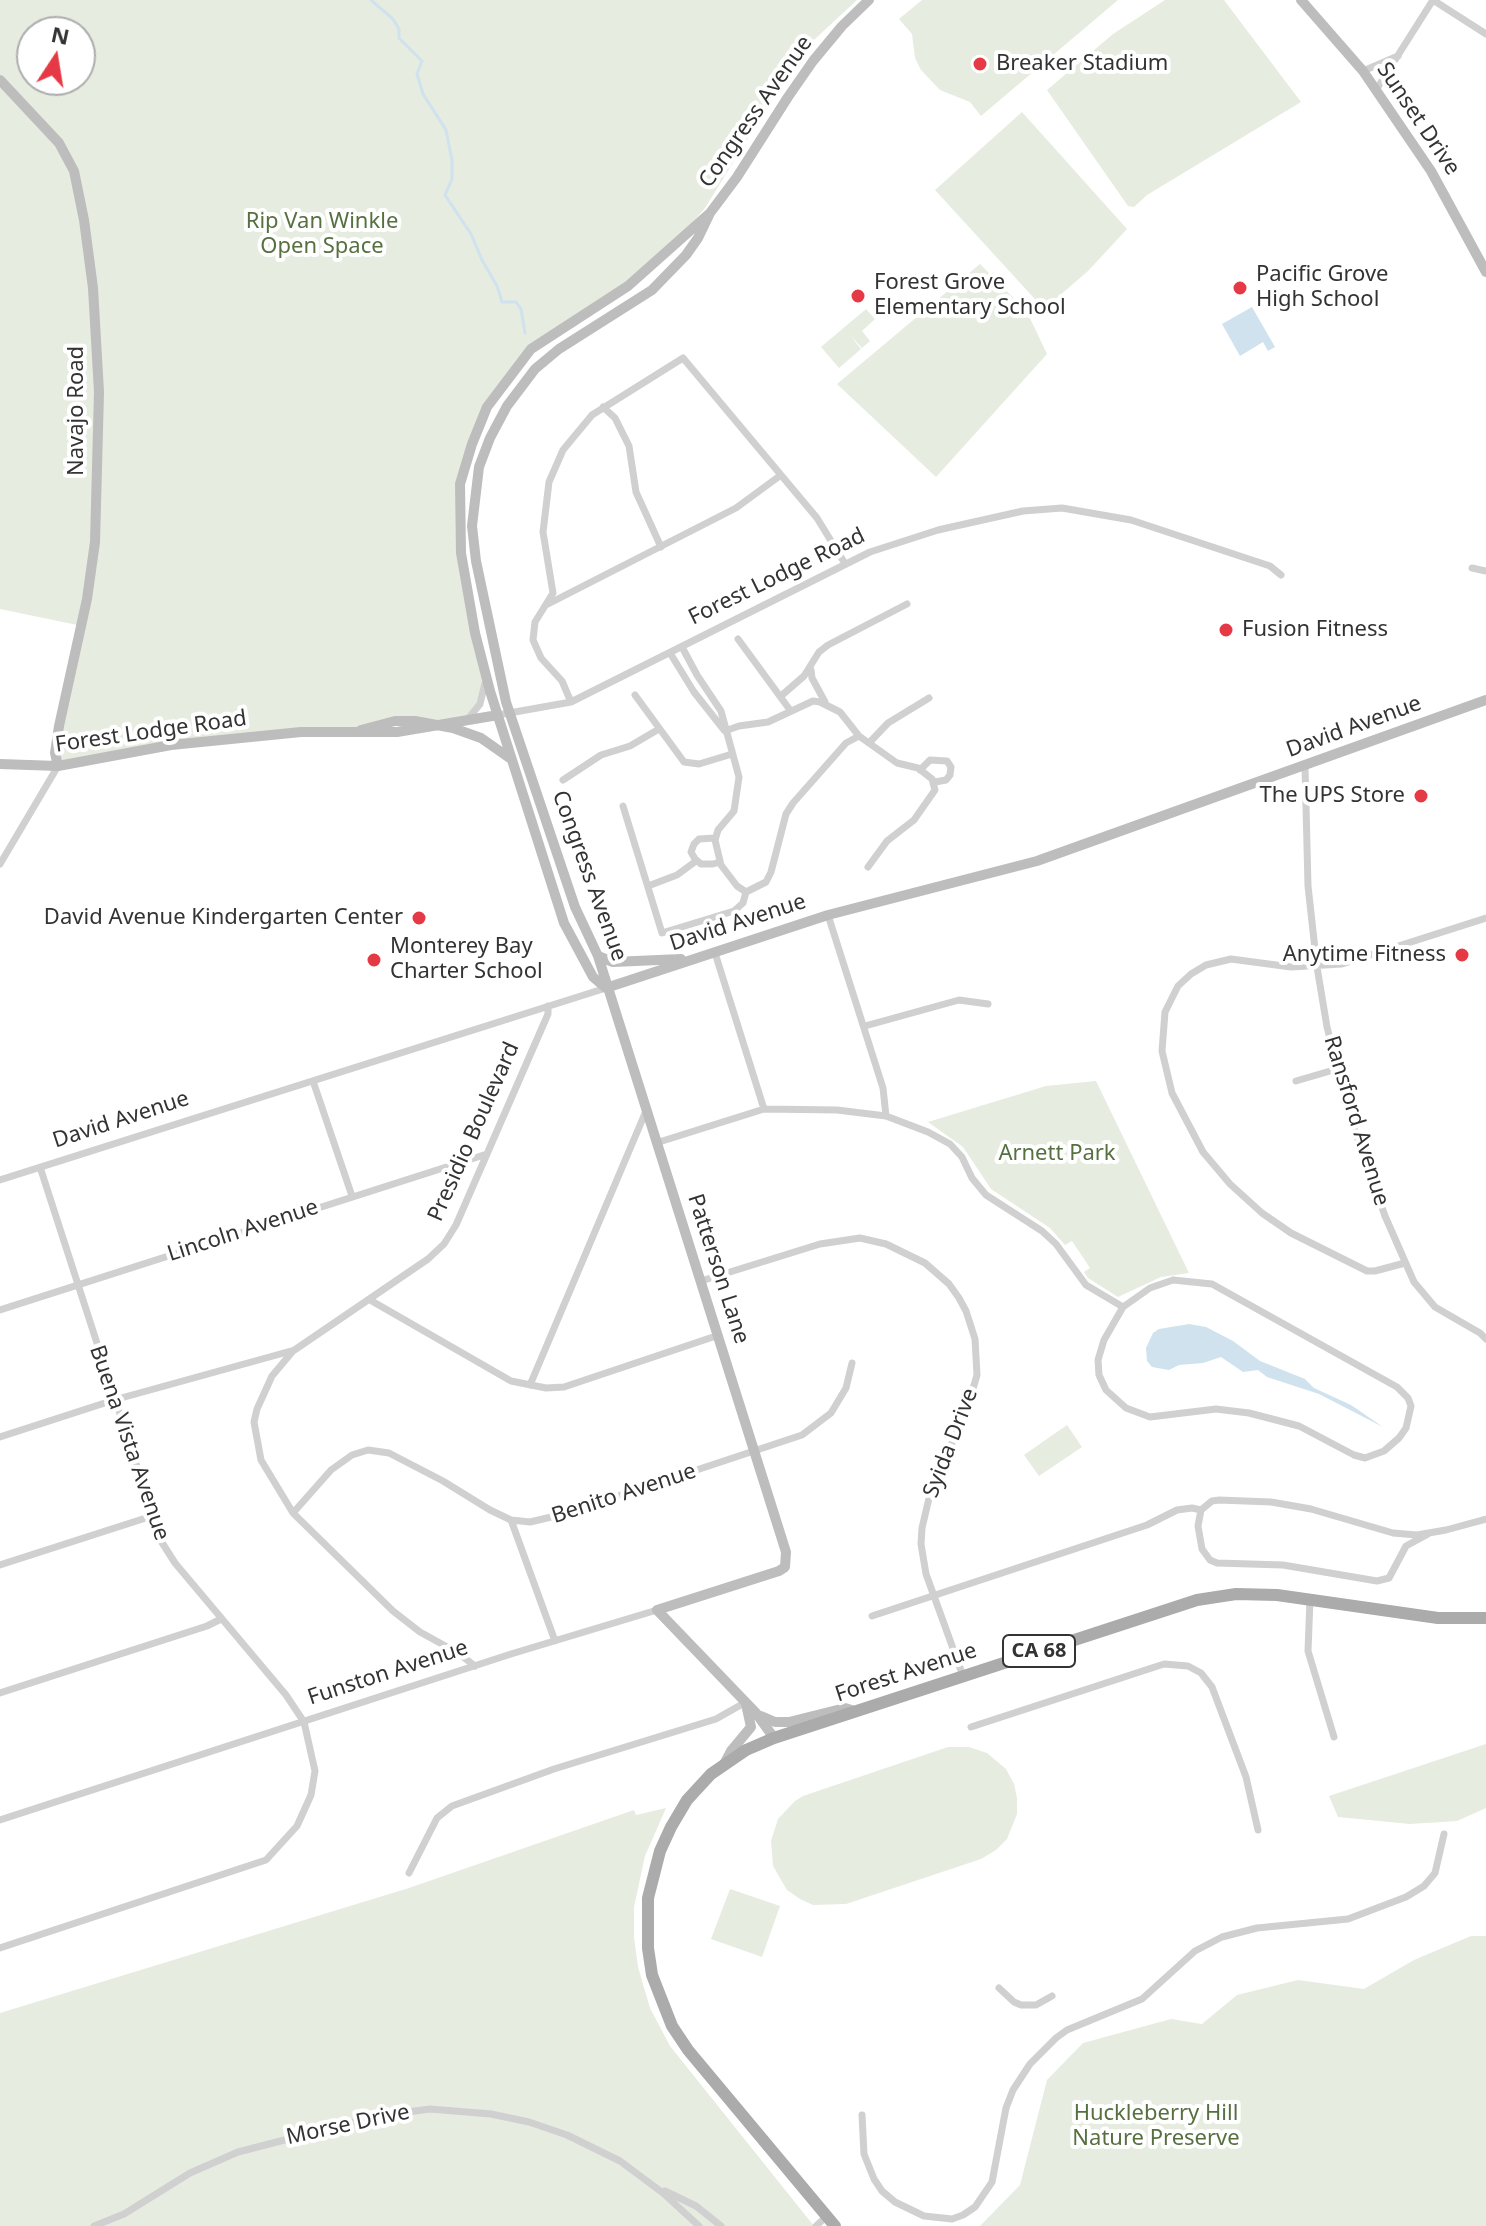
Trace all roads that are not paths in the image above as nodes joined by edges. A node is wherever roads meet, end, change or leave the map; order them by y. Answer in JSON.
{"nodes":[{"id":1,"x":869,"y":0,"type":"edge"},
{"id":2,"x":1301,"y":0,"type":"edge"},
{"id":3,"x":1433,"y":0,"type":"edge"},
{"id":4,"x":1486,"y":34,"type":"edge"},
{"id":5,"x":1400,"y":55,"type":"junction"},
{"id":6,"x":1363,"y":71,"type":"junction"},
{"id":7,"x":0,"y":80,"type":"edge"},
{"id":8,"x":1376,"y":90,"type":"junction"},
{"id":9,"x":710,"y":213,"type":"junction"},
{"id":10,"x":1486,"y":272,"type":"edge"},
{"id":11,"x":603,"y":407,"type":"junction"},
{"id":12,"x":781,"y":475,"type":"junction"},
{"id":13,"x":661,"y":547,"type":"junction"},
{"id":14,"x":844,"y":562,"type":"junction"},
{"id":15,"x":1472,"y":568,"type":"dead end"},
{"id":16,"x":1486,"y":571,"type":"edge"},
{"id":17,"x":1281,"y":575,"type":"dead end"},
{"id":18,"x":548,"y":604,"type":"junction"},
{"id":19,"x":907,"y":604,"type":"dead end"},
{"id":20,"x":738,"y":639,"type":"dead end"},
{"id":21,"x":682,"y":647,"type":"junction"},
{"id":22,"x":670,"y":653,"type":"junction"},
{"id":23,"x":810,"y":668,"type":"junction"},
{"id":24,"x":484,"y":673,"type":"junction"},
{"id":25,"x":635,"y":695,"type":"dead end"},
{"id":26,"x":781,"y":696,"type":"junction"},
{"id":27,"x":929,"y":698,"type":"dead end"},
{"id":28,"x":1486,"y":700,"type":"edge"},
{"id":29,"x":571,"y":702,"type":"junction"},
{"id":30,"x":826,"y":704,"type":"junction"},
{"id":31,"x":790,"y":710,"type":"junction"},
{"id":32,"x":504,"y":714,"type":"junction"},
{"id":33,"x":467,"y":720,"type":"junction"},
{"id":34,"x":435,"y":725,"type":"junction"},
{"id":35,"x":659,"y":729,"type":"junction"},
{"id":36,"x":725,"y":731,"type":"junction"},
{"id":37,"x":859,"y":736,"type":"junction"},
{"id":38,"x":869,"y":743,"type":"junction"},
{"id":39,"x":732,"y":754,"type":"junction"},
{"id":40,"x":513,"y":761,"type":"junction"},
{"id":41,"x":0,"y":764,"type":"edge"},
{"id":42,"x":58,"y":766,"type":"junction"},
{"id":43,"x":1305,"y":766,"type":"junction"},
{"id":44,"x":920,"y":770,"type":"junction"},
{"id":45,"x":563,"y":780,"type":"dead end"},
{"id":46,"x":935,"y":782,"type":"junction"},
{"id":47,"x":623,"y":806,"type":"dead end"},
{"id":48,"x":715,"y":838,"type":"junction"},
{"id":49,"x":696,"y":861,"type":"junction"},
{"id":50,"x":719,"y":861,"type":"junction"},
{"id":51,"x":0,"y":864,"type":"edge"},
{"id":52,"x":868,"y":867,"type":"dead end"},
{"id":53,"x":648,"y":886,"type":"junction"},
{"id":54,"x":746,"y":892,"type":"junction"},
{"id":55,"x":828,"y":915,"type":"junction"},
{"id":56,"x":1486,"y":918,"type":"edge"},
{"id":57,"x":715,"y":953,"type":"junction"},
{"id":58,"x":598,"y":956,"type":"junction"},
{"id":59,"x":695,"y":959,"type":"junction"},
{"id":60,"x":1317,"y":967,"type":"junction"},
{"id":61,"x":606,"y":988,"type":"junction"},
{"id":62,"x":988,"y":1004,"type":"dead end"},
{"id":63,"x":548,"y":1006,"type":"junction"},
{"id":64,"x":865,"y":1026,"type":"junction"},
{"id":65,"x":1337,"y":1069,"type":"junction"},
{"id":66,"x":313,"y":1081,"type":"junction"},
{"id":67,"x":1296,"y":1081,"type":"dead end"},
{"id":68,"x":764,"y":1109,"type":"junction"},
{"id":69,"x":646,"y":1111,"type":"junction"},
{"id":70,"x":886,"y":1116,"type":"junction"},
{"id":71,"x":656,"y":1143,"type":"junction"},
{"id":72,"x":487,"y":1154,"type":"junction"},
{"id":73,"x":40,"y":1167,"type":"junction"},
{"id":74,"x":0,"y":1180,"type":"edge"},
{"id":75,"x":352,"y":1196,"type":"junction"},
{"id":76,"x":1405,"y":1263,"type":"junction"},
{"id":77,"x":701,"y":1281,"type":"junction"},
{"id":78,"x":77,"y":1286,"type":"junction"},
{"id":79,"x":370,"y":1300,"type":"junction"},
{"id":80,"x":1123,"y":1307,"type":"junction"},
{"id":81,"x":0,"y":1310,"type":"edge"},
{"id":82,"x":719,"y":1335,"type":"junction"},
{"id":83,"x":1486,"y":1339,"type":"edge"},
{"id":84,"x":293,"y":1351,"type":"junction"},
{"id":85,"x":852,"y":1363,"type":"dead end"},
{"id":86,"x":530,"y":1385,"type":"junction"},
{"id":87,"x":114,"y":1400,"type":"junction"},
{"id":88,"x":0,"y":1437,"type":"edge"},
{"id":89,"x":756,"y":1450,"type":"junction"},
{"id":90,"x":1201,"y":1510,"type":"junction"},
{"id":91,"x":293,"y":1513,"type":"junction"},
{"id":92,"x":152,"y":1516,"type":"junction"},
{"id":93,"x":1486,"y":1519,"type":"edge"},
{"id":94,"x":511,"y":1520,"type":"junction"},
{"id":95,"x":1393,"y":1533,"type":"junction"},
{"id":96,"x":1428,"y":1534,"type":"junction"},
{"id":97,"x":1399,"y":1557,"type":"junction"},
{"id":98,"x":786,"y":1563,"type":"joint"},
{"id":99,"x":0,"y":1565,"type":"edge"},
{"id":100,"x":933,"y":1595,"type":"junction"},
{"id":101,"x":1310,"y":1599,"type":"junction"},
{"id":102,"x":657,"y":1610,"type":"junction"},
{"id":103,"x":872,"y":1616,"type":"dead end"},
{"id":104,"x":1486,"y":1618,"type":"edge"},
{"id":105,"x":221,"y":1619,"type":"junction"},
{"id":106,"x":555,"y":1641,"type":"junction"},
{"id":107,"x":475,"y":1666,"type":"junction"},
{"id":108,"x":963,"y":1676,"type":"junction"},
{"id":109,"x":0,"y":1693,"type":"edge"},
{"id":110,"x":746,"y":1702,"type":"junction"},
{"id":111,"x":855,"y":1711,"type":"junction"},
{"id":112,"x":756,"y":1713,"type":"junction"},
{"id":113,"x":304,"y":1722,"type":"junction"},
{"id":114,"x":971,"y":1727,"type":"dead end"},
{"id":115,"x":1334,"y":1737,"type":"dead end"},
{"id":116,"x":774,"y":1738,"type":"junction"},
{"id":117,"x":723,"y":1766,"type":"junction"},
{"id":118,"x":0,"y":1820,"type":"edge"},
{"id":119,"x":1258,"y":1830,"type":"dead end"},
{"id":120,"x":1444,"y":1834,"type":"dead end"},
{"id":121,"x":409,"y":1873,"type":"dead end"},
{"id":122,"x":0,"y":1948,"type":"edge"},
{"id":123,"x":999,"y":1988,"type":"dead end"},
{"id":124,"x":1052,"y":1996,"type":"dead end"},
{"id":125,"x":862,"y":2115,"type":"dead end"},
{"id":126,"x":653,"y":2184,"type":"junction"},
{"id":127,"x":831,"y":2221,"type":"edge"},
{"id":128,"x":94,"y":2226,"type":"edge"},
{"id":129,"x":699,"y":2226,"type":"edge"},
{"id":130,"x":721,"y":2226,"type":"edge"},
{"id":131,"x":816,"y":2226,"type":"edge"}],
"edges":[{"from":1,"to":9,"type":"street","name":"Congress Avenue"},
{"from":2,"to":6,"type":"street","name":"Sunset Drive"},
{"from":3,"to":4,"type":"street"},
{"from":3,"to":5,"type":"street"},
{"from":5,"to":6,"type":"street"},
{"from":5,"to":8,"type":"street"},
{"from":6,"to":8,"type":"street","name":"Sunset Drive"},
{"from":7,"to":42,"type":"street","name":"Navajo Road"},
{"from":8,"to":10,"type":"street","name":"Sunset Drive"},
{"from":9,"to":24,"type":"street","name":"Congress Avenue"},
{"from":9,"to":32,"type":"street","name":"Congress Avenue"},
{"from":11,"to":12,"type":"street"},
{"from":11,"to":13,"type":"street"},
{"from":11,"to":18,"type":"street"},
{"from":12,"to":13,"type":"street"},
{"from":12,"to":14,"type":"street"},
{"from":13,"to":18,"type":"street"},
{"from":14,"to":17,"type":"street","name":"Forest Lodge Road"},
{"from":14,"to":21,"type":"street","name":"Forest Lodge Road"},
{"from":15,"to":16,"type":"street"},
{"from":18,"to":29,"type":"street"},
{"from":19,"to":23,"type":"street"},
{"from":20,"to":26,"type":"street"},
{"from":21,"to":22,"type":"street","name":"Forest Lodge Road"},
{"from":21,"to":36,"type":"street"},
{"from":22,"to":29,"type":"street","name":"Forest Lodge Road"},
{"from":22,"to":36,"type":"street"},
{"from":23,"to":26,"type":"street"},
{"from":23,"to":30,"type":"street"},
{"from":24,"to":32,"type":"street","name":"Congress Avenue"},
{"from":24,"to":33,"type":"street"},
{"from":25,"to":35,"type":"street"},
{"from":26,"to":31,"type":"street"},
{"from":27,"to":38,"type":"street"},
{"from":28,"to":43,"type":"street","name":"David Avenue"},
{"from":29,"to":32,"type":"street","name":"Forest Lodge Road"},
{"from":30,"to":31,"type":"street"},
{"from":30,"to":37,"type":"street"},
{"from":31,"to":36,"type":"street"},
{"from":32,"to":33,"type":"street","name":"Forest Lodge Road"},
{"from":32,"to":40,"type":"street","name":"Congress Avenue"},
{"from":32,"to":58,"type":"street","name":"Congress Avenue"},
{"from":33,"to":34,"type":"street","name":"Forest Lodge Road"},
{"from":34,"to":40,"type":"street"},
{"from":34,"to":42,"type":"street","name":"Forest Lodge Road"},
{"from":35,"to":39,"type":"street"},
{"from":35,"to":45,"type":"street"},
{"from":36,"to":39,"type":"street"},
{"from":37,"to":38,"type":"street"},
{"from":37,"to":54,"type":"street"},
{"from":38,"to":44,"type":"street"},
{"from":39,"to":48,"type":"street"},
{"from":40,"to":61,"type":"street","name":"Congress Avenue"},
{"from":41,"to":42,"type":"street","name":"Forest Lodge Road"},
{"from":42,"to":51,"type":"street"},
{"from":43,"to":55,"type":"street","name":"David Avenue"},
{"from":43,"to":60,"type":"street","name":"Ransford Avenue"},
{"from":44,"to":46,"type":"street"},
{"from":44,"to":46,"type":"street"},
{"from":46,"to":52,"type":"street"},
{"from":47,"to":53,"type":"street"},
{"from":48,"to":49,"type":"street"},
{"from":48,"to":50,"type":"street"},
{"from":49,"to":50,"type":"street"},
{"from":49,"to":53,"type":"street"},
{"from":50,"to":54,"type":"street"},
{"from":53,"to":54,"type":"street"},
{"from":55,"to":57,"type":"street","name":"David Avenue"},
{"from":55,"to":64,"type":"street"},
{"from":56,"to":60,"type":"street"},
{"from":57,"to":59,"type":"street","name":"David Avenue"},
{"from":57,"to":68,"type":"street"},
{"from":58,"to":59,"type":"street"},
{"from":58,"to":61,"type":"street","name":"Congress Avenue"},
{"from":59,"to":61,"type":"street","name":"David Avenue"},
{"from":60,"to":65,"type":"street","name":"Ransford Avenue"},
{"from":60,"to":76,"type":"street"},
{"from":61,"to":63,"type":"street","name":"David Avenue"},
{"from":61,"to":69,"type":"street","name":"Patterson Lane"},
{"from":62,"to":64,"type":"street"},
{"from":63,"to":66,"type":"street","name":"David Avenue"},
{"from":63,"to":72,"type":"street","name":"Presidio Boulevard"},
{"from":64,"to":70,"type":"street"},
{"from":65,"to":67,"type":"street"},
{"from":65,"to":76,"type":"street","name":"Ransford Avenue"},
{"from":66,"to":73,"type":"street","name":"David Avenue"},
{"from":66,"to":75,"type":"street"},
{"from":68,"to":70,"type":"street"},
{"from":68,"to":71,"type":"street"},
{"from":69,"to":71,"type":"street","name":"Patterson Lane"},
{"from":69,"to":86,"type":"street"},
{"from":70,"to":80,"type":"street"},
{"from":71,"to":77,"type":"street","name":"Patterson Lane"},
{"from":72,"to":75,"type":"street","name":"Lincoln Avenue"},
{"from":72,"to":79,"type":"street","name":"Presidio Boulevard"},
{"from":73,"to":74,"type":"street","name":"David Avenue"},
{"from":73,"to":78,"type":"street","name":"Buena Vista Avenue"},
{"from":75,"to":78,"type":"street","name":"Lincoln Avenue"},
{"from":76,"to":83,"type":"street","name":"Ransford Avenue"},
{"from":77,"to":82,"type":"street","name":"Patterson Lane"},
{"from":77,"to":100,"type":"street","name":"Syida Drive"},
{"from":78,"to":81,"type":"street","name":"Lincoln Avenue"},
{"from":78,"to":87,"type":"street","name":"Buena Vista Avenue"},
{"from":79,"to":84,"type":"street","name":"Presidio Boulevard"},
{"from":79,"to":86,"type":"street"},
{"from":80,"to":80,"type":"street"},
{"from":82,"to":86,"type":"street"},
{"from":82,"to":89,"type":"street","name":"Patterson Lane"},
{"from":84,"to":87,"type":"street"},
{"from":84,"to":91,"type":"street","name":"Presidio Boulevard"},
{"from":85,"to":89,"type":"street","name":"Benito Avenue"},
{"from":87,"to":88,"type":"street"},
{"from":87,"to":92,"type":"street","name":"Buena Vista Avenue"},
{"from":89,"to":94,"type":"street","name":"Benito Avenue"},
{"from":89,"to":98,"type":"street","name":"Patterson Lane"},
{"from":90,"to":95,"type":"street"},
{"from":90,"to":97,"type":"street"},
{"from":90,"to":100,"type":"street"},
{"from":91,"to":94,"type":"street"},
{"from":91,"to":107,"type":"street","name":"Presidio Boulevard"},
{"from":92,"to":99,"type":"street"},
{"from":92,"to":105,"type":"street","name":"Buena Vista Avenue"},
{"from":93,"to":96,"type":"street"},
{"from":94,"to":106,"type":"street"},
{"from":95,"to":96,"type":"street"},
{"from":95,"to":97,"type":"street"},
{"from":96,"to":97,"type":"street"},
{"from":98,"to":102,"type":"street","name":"Funston Avenue"},
{"from":100,"to":103,"type":"street"},
{"from":100,"to":108,"type":"street","name":"Syida Drive"},
{"from":101,"to":104,"type":"main road","name":"Forest Avenue","number":"CA 68"},
{"from":101,"to":108,"type":"main road","name":"Forest Avenue","number":"CA 68"},
{"from":101,"to":115,"type":"street"},
{"from":102,"to":106,"type":"street","name":"Funston Avenue"},
{"from":102,"to":110,"type":"street"},
{"from":105,"to":109,"type":"street"},
{"from":105,"to":113,"type":"street","name":"Buena Vista Avenue"},
{"from":106,"to":107,"type":"street","name":"Funston Avenue"},
{"from":107,"to":113,"type":"street","name":"Funston Avenue"},
{"from":108,"to":111,"type":"main road","name":"Forest Avenue","number":"CA 68"},
{"from":110,"to":112,"type":"street"},
{"from":110,"to":117,"type":"street"},
{"from":110,"to":121,"type":"street"},
{"from":111,"to":112,"type":"street"},
{"from":111,"to":116,"type":"main road","name":"Forest Avenue","number":"CA 68"},
{"from":112,"to":116,"type":"street"},
{"from":113,"to":118,"type":"street","name":"Funston Avenue"},
{"from":113,"to":122,"type":"street","name":"Buena Vista Avenue"},
{"from":114,"to":119,"type":"street"},
{"from":116,"to":117,"type":"main road","name":"Forest Avenue","number":"CA 68"},
{"from":117,"to":127,"type":"main road","name":"Forest Avenue","number":"CA 68"},
{"from":120,"to":125,"type":"street"},
{"from":123,"to":124,"type":"street"},
{"from":126,"to":128,"type":"street","name":"Morse Drive"},
{"from":126,"to":129,"type":"street","name":"Morse Drive"},
{"from":126,"to":130,"type":"street","name":"Morse Drive"},
{"from":127,"to":131,"type":"street"}]}
